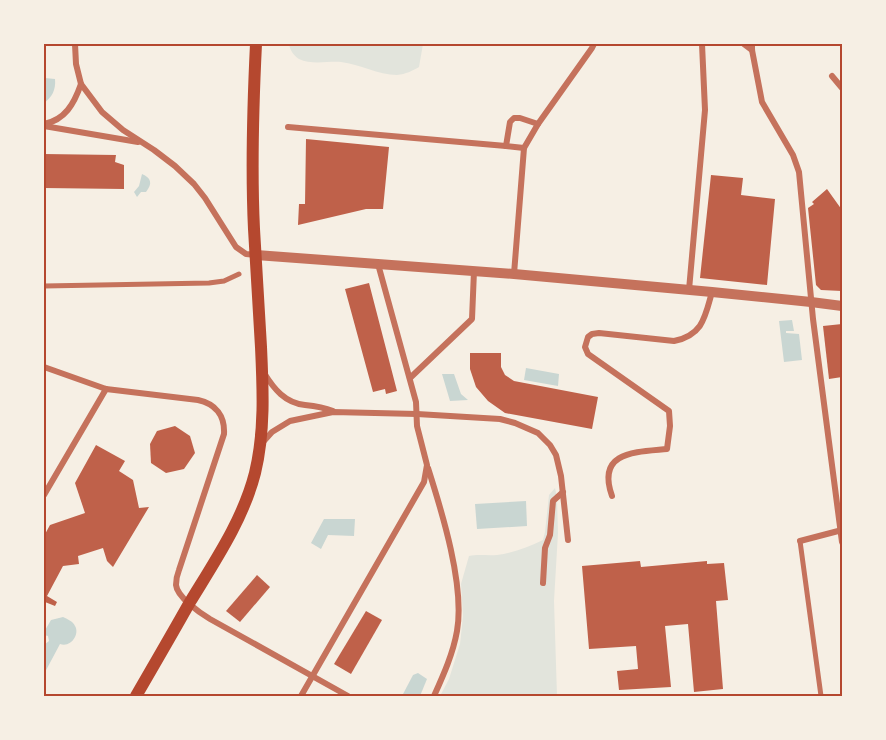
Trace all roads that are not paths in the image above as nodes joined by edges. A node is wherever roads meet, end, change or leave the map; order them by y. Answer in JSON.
{"nodes":[{"id":1,"x":75,"y":44,"type":"edge"},
{"id":2,"x":256,"y":44,"type":"edge"},
{"id":3,"x":594,"y":44,"type":"edge"},
{"id":4,"x":702,"y":44,"type":"edge"},
{"id":5,"x":744,"y":44,"type":"edge"},
{"id":6,"x":752,"y":47,"type":"edge"},
{"id":7,"x":832,"y":76,"type":"dead end"},
{"id":8,"x":81,"y":84,"type":"junction"},
{"id":9,"x":843,"y":88,"type":"edge"},
{"id":10,"x":538,"y":124,"type":"junction"},
{"id":11,"x":44,"y":125,"type":"edge"},
{"id":12,"x":288,"y":127,"type":"dead end"},
{"id":13,"x":144,"y":143,"type":"junction"},
{"id":14,"x":506,"y":146,"type":"junction"},
{"id":15,"x":524,"y":148,"type":"junction"},
{"id":16,"x":256,"y":255,"type":"junction"},
{"id":17,"x":378,"y":264,"type":"junction"},
{"id":18,"x":474,"y":271,"type":"junction"},
{"id":19,"x":239,"y":274,"type":"dead end"},
{"id":20,"x":514,"y":274,"type":"junction"},
{"id":21,"x":44,"y":286,"type":"edge"},
{"id":22,"x":689,"y":290,"type":"junction"},
{"id":23,"x":712,"y":292,"type":"junction"},
{"id":24,"x":812,"y":302,"type":"junction"},
{"id":25,"x":843,"y":306,"type":"edge"},
{"id":26,"x":44,"y":367,"type":"edge"},
{"id":27,"x":262,"y":371,"type":"junction"},
{"id":28,"x":410,"y":378,"type":"junction"},
{"id":29,"x":106,"y":389,"type":"junction"},
{"id":30,"x":333,"y":412,"type":"junction"},
{"id":31,"x":417,"y":414,"type":"junction"},
{"id":32,"x":260,"y":445,"type":"junction"},
{"id":33,"x":427,"y":465,"type":"junction"},
{"id":34,"x":418,"y":491,"type":"junction"},
{"id":35,"x":563,"y":492,"type":"junction"},
{"id":36,"x":44,"y":495,"type":"edge"},
{"id":37,"x":612,"y":496,"type":"dead end"},
{"id":38,"x":437,"y":497,"type":"junction"},
{"id":39,"x":842,"y":530,"type":"edge"},
{"id":40,"x":568,"y":540,"type":"dead end"},
{"id":41,"x":800,"y":541,"type":"joint"},
{"id":42,"x":843,"y":542,"type":"edge"},
{"id":43,"x":543,"y":583,"type":"dead end"},
{"id":44,"x":190,"y":604,"type":"junction"},
{"id":45,"x":312,"y":677,"type":"junction"},
{"id":46,"x":136,"y":696,"type":"edge"},
{"id":47,"x":300,"y":696,"type":"edge"},
{"id":48,"x":348,"y":696,"type":"edge"},
{"id":49,"x":434,"y":696,"type":"edge"},
{"id":50,"x":820,"y":696,"type":"edge"}],
"edges":[{"from":1,"to":8,"type":"street"},
{"from":2,"to":16,"type":"main road"},
{"from":3,"to":10,"type":"street"},
{"from":4,"to":22,"type":"street"},
{"from":5,"to":6,"type":"street"},
{"from":6,"to":24,"type":"street"},
{"from":7,"to":9,"type":"street"},
{"from":8,"to":11,"type":"street"},
{"from":8,"to":13,"type":"street"},
{"from":10,"to":14,"type":"street"},
{"from":10,"to":15,"type":"street"},
{"from":11,"to":13,"type":"street"},
{"from":12,"to":14,"type":"street"},
{"from":13,"to":16,"type":"street"},
{"from":14,"to":15,"type":"street"},
{"from":15,"to":20,"type":"street"},
{"from":16,"to":17,"type":"street"},
{"from":16,"to":27,"type":"main road"},
{"from":17,"to":18,"type":"street"},
{"from":17,"to":28,"type":"street"},
{"from":18,"to":20,"type":"street"},
{"from":18,"to":28,"type":"street"},
{"from":19,"to":21,"type":"street"},
{"from":20,"to":22,"type":"street"},
{"from":22,"to":23,"type":"street"},
{"from":23,"to":24,"type":"street"},
{"from":23,"to":37,"type":"street"},
{"from":24,"to":25,"type":"street"},
{"from":24,"to":39,"type":"street"},
{"from":26,"to":29,"type":"street"},
{"from":27,"to":30,"type":"street"},
{"from":27,"to":32,"type":"main road"},
{"from":28,"to":31,"type":"street"},
{"from":29,"to":36,"type":"street"},
{"from":29,"to":44,"type":"street"},
{"from":30,"to":31,"type":"street"},
{"from":30,"to":32,"type":"street"},
{"from":31,"to":33,"type":"street"},
{"from":31,"to":35,"type":"street"},
{"from":32,"to":44,"type":"main road"},
{"from":33,"to":34,"type":"street"},
{"from":33,"to":38,"type":"street"},
{"from":34,"to":38,"type":"street"},
{"from":34,"to":45,"type":"street"},
{"from":35,"to":40,"type":"street"},
{"from":35,"to":43,"type":"street"},
{"from":38,"to":49,"type":"street"},
{"from":39,"to":41,"type":"street"},
{"from":39,"to":42,"type":"street"},
{"from":41,"to":50,"type":"street"},
{"from":44,"to":45,"type":"street"},
{"from":44,"to":46,"type":"main road"},
{"from":45,"to":47,"type":"street"},
{"from":45,"to":48,"type":"street"}]}
